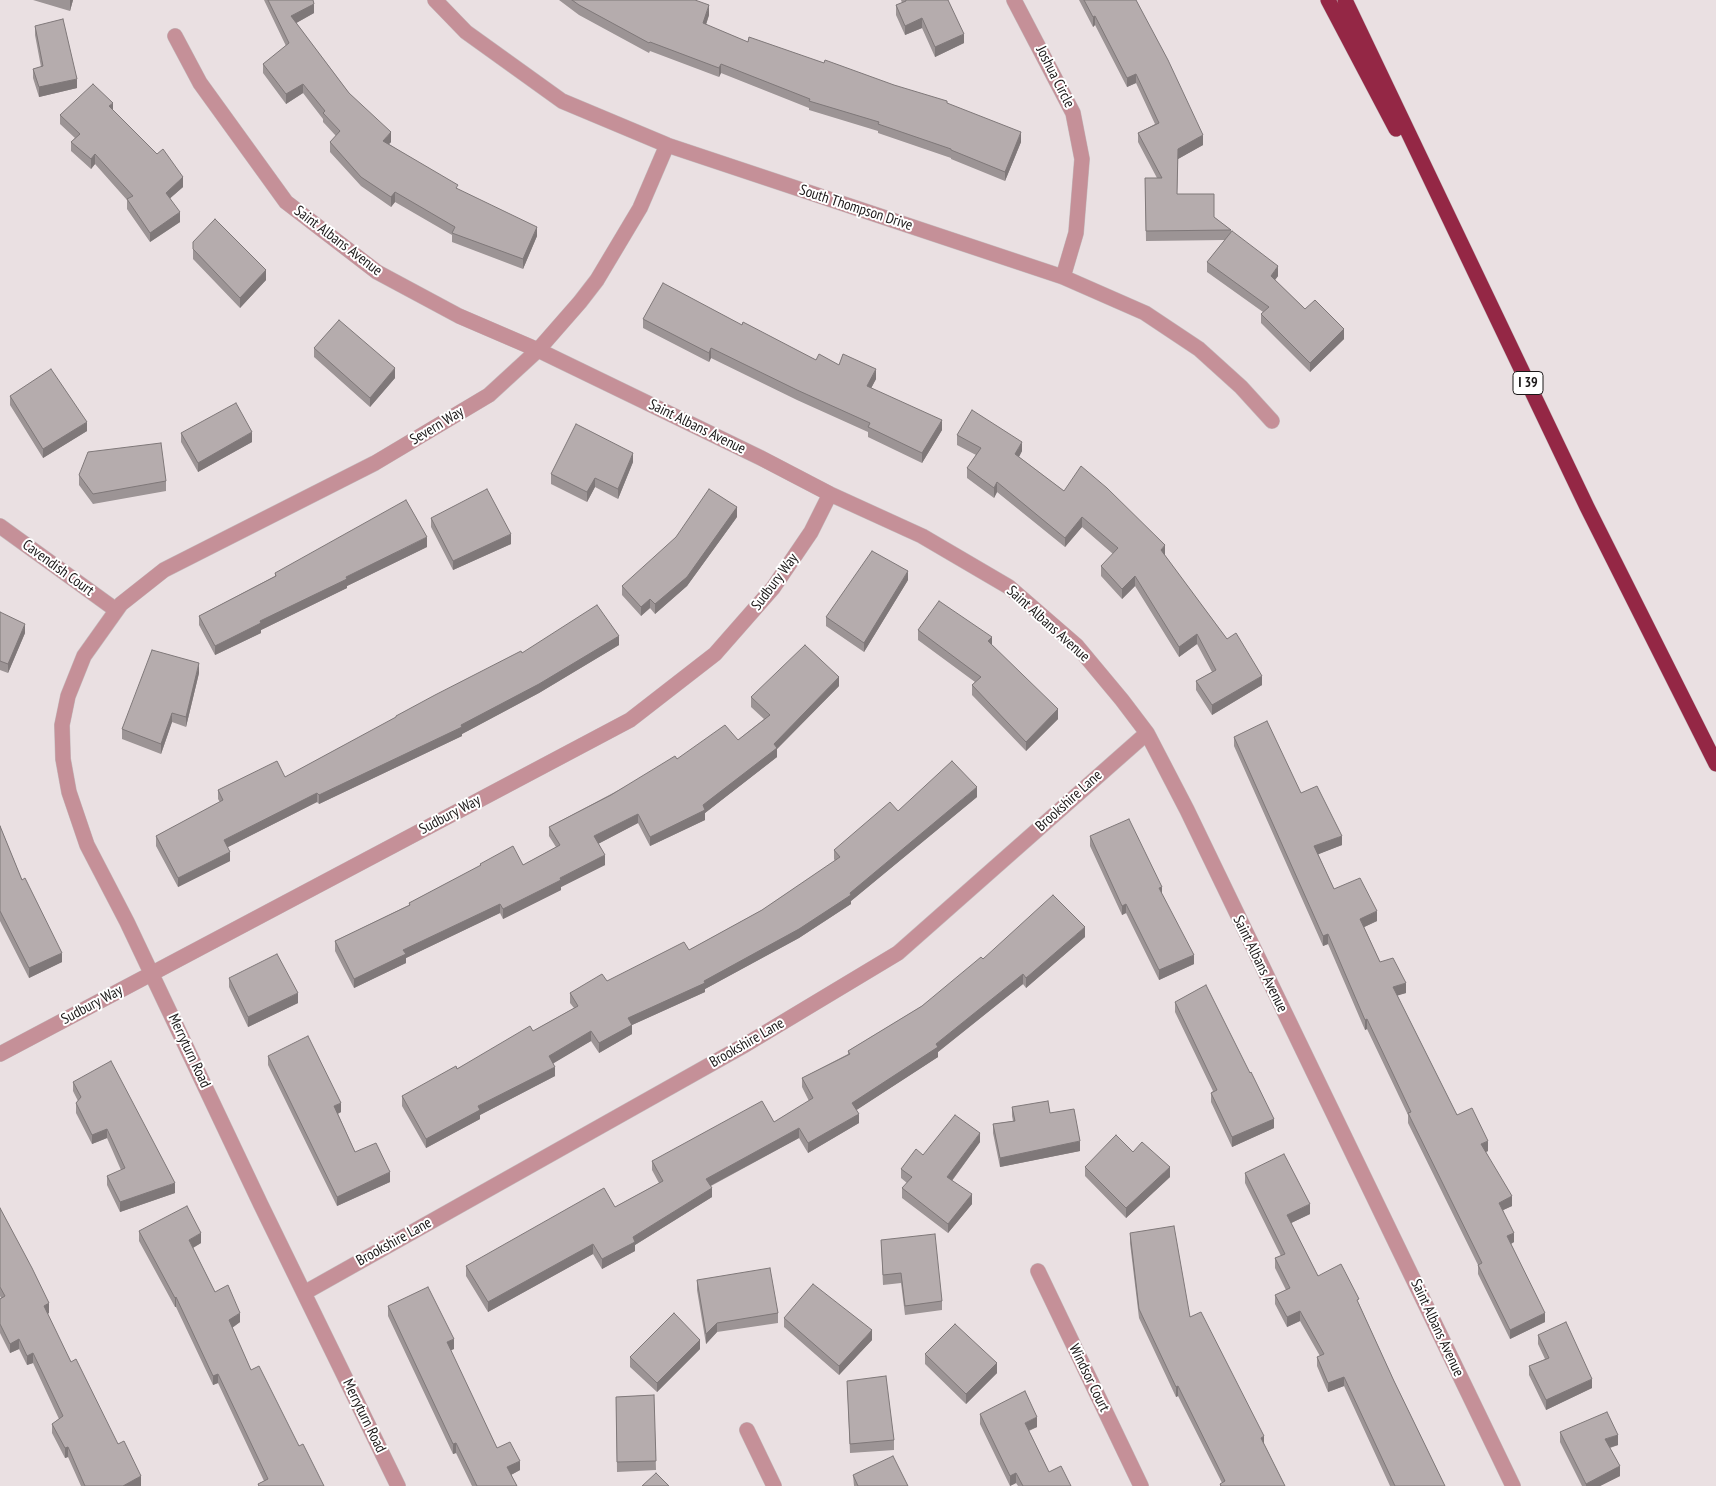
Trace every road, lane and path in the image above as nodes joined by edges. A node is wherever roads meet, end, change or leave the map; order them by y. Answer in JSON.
{"nodes":[{"id":1,"x":435,"y":0,"type":"edge"},
{"id":2,"x":1014,"y":0,"type":"edge"},
{"id":3,"x":1328,"y":0,"type":"edge"},
{"id":4,"x":1345,"y":0,"type":"edge"},
{"id":5,"x":175,"y":36,"type":"dead end"},
{"id":6,"x":667,"y":145,"type":"junction"},
{"id":7,"x":1063,"y":277,"type":"junction"},
{"id":8,"x":538,"y":350,"type":"junction"},
{"id":9,"x":1272,"y":421,"type":"dead end"},
{"id":10,"x":830,"y":494,"type":"junction"},
{"id":11,"x":1587,"y":508,"type":"junction"},
{"id":12,"x":0,"y":526,"type":"edge"},
{"id":13,"x":116,"y":610,"type":"junction"},
{"id":14,"x":1147,"y":733,"type":"junction"},
{"id":15,"x":1716,"y":764,"type":"edge"},
{"id":16,"x":152,"y":974,"type":"junction"},
{"id":17,"x":0,"y":1054,"type":"edge"},
{"id":18,"x":1038,"y":1271,"type":"dead end"},
{"id":19,"x":304,"y":1293,"type":"junction"},
{"id":20,"x":747,"y":1430,"type":"dead end"},
{"id":21,"x":398,"y":1486,"type":"edge"},
{"id":22,"x":774,"y":1486,"type":"edge"},
{"id":23,"x":1141,"y":1486,"type":"edge"},
{"id":24,"x":1513,"y":1486,"type":"edge"}],
"edges":[{"from":1,"to":6,"type":"street","name":"South Thompson Drive"},
{"from":2,"to":7,"type":"street","name":"Joshua Circle"},
{"from":3,"to":11,"type":"highway"},
{"from":4,"to":11,"type":"highway","number":"I 39"},
{"from":5,"to":8,"type":"street","name":"Saint Albans Avenue"},
{"from":6,"to":7,"type":"street","name":"South Thompson Drive"},
{"from":6,"to":8,"type":"street","name":"Severn Way"},
{"from":7,"to":9,"type":"street","name":"South Thompson Drive"},
{"from":8,"to":10,"type":"street","name":"Saint Albans Avenue"},
{"from":8,"to":13,"type":"street","name":"Severn Way"},
{"from":10,"to":14,"type":"street","name":"Saint Albans Avenue"},
{"from":10,"to":16,"type":"street","name":"Sudbury Way"},
{"from":11,"to":15,"type":"highway","number":"I 39"},
{"from":12,"to":13,"type":"street","name":"Cavendish Court"},
{"from":13,"to":16,"type":"street","name":"Merryturn Road"},
{"from":14,"to":19,"type":"street","name":"Brookshire Lane"},
{"from":14,"to":24,"type":"street","name":"Saint Albans Avenue"},
{"from":16,"to":17,"type":"street","name":"Sudbury Way"},
{"from":16,"to":19,"type":"street","name":"Merryturn Road"},
{"from":18,"to":23,"type":"street","name":"Windsor Court"},
{"from":19,"to":21,"type":"street","name":"Merryturn Road"},
{"from":20,"to":22,"type":"street"}]}
